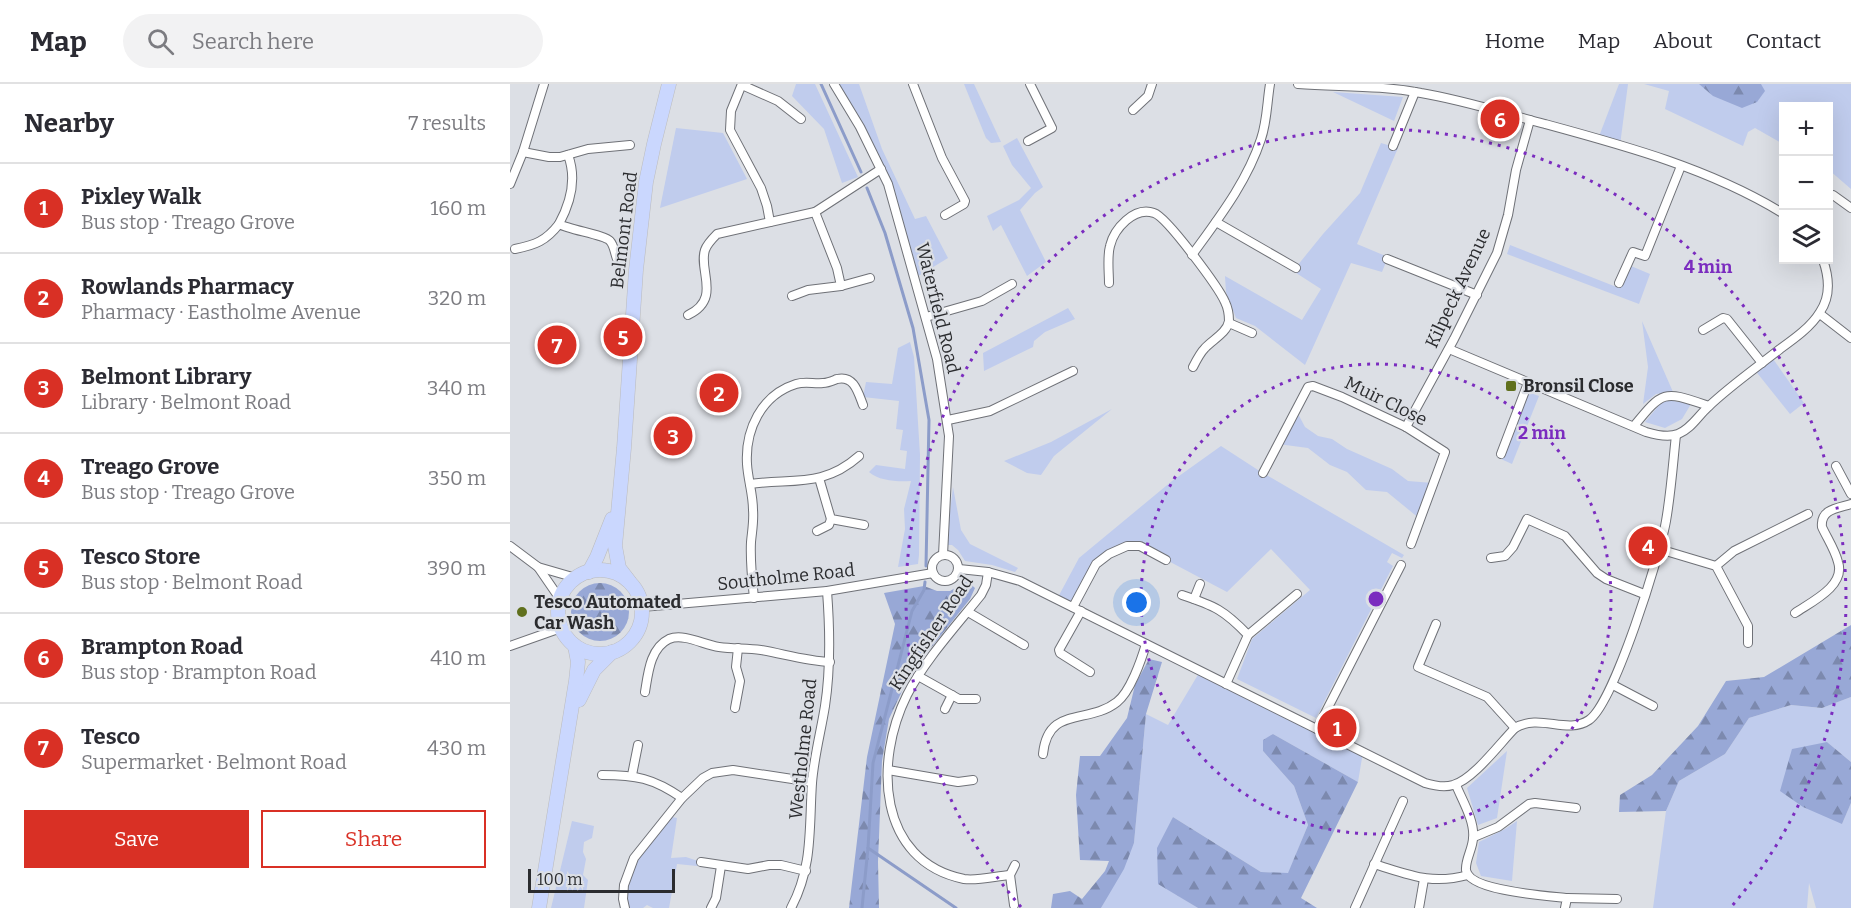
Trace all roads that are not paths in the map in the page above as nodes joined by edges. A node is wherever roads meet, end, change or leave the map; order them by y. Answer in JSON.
{"nodes":[{"id":1,"x":544,"y":84,"type":"edge"},
{"id":2,"x":669,"y":84,"type":"edge"},
{"id":3,"x":742,"y":84,"type":"edge"},
{"id":4,"x":834,"y":84,"type":"edge"},
{"id":5,"x":913,"y":84,"type":"edge"},
{"id":6,"x":1029,"y":84,"type":"edge"},
{"id":7,"x":1152,"y":84,"type":"edge"},
{"id":8,"x":1270,"y":84,"type":"edge"},
{"id":9,"x":1298,"y":84,"type":"edge"},
{"id":10,"x":1415,"y":92,"type":"junction"},
{"id":11,"x":1133,"y":111,"type":"dead end"},
{"id":12,"x":801,"y":119,"type":"dead end"},
{"id":13,"x":1530,"y":120,"type":"junction"},
{"id":14,"x":1028,"y":141,"type":"dead end"},
{"id":15,"x":630,"y":145,"type":"dead end"},
{"id":16,"x":1393,"y":146,"type":"dead end"},
{"id":17,"x":523,"y":152,"type":"junction"},
{"id":18,"x":568,"y":155,"type":"junction"},
{"id":19,"x":1681,"y":166,"type":"junction"},
{"id":20,"x":881,"y":169,"type":"junction"},
{"id":21,"x":510,"y":184,"type":"edge"},
{"id":22,"x":1833,"y":195,"type":"edge"},
{"id":23,"x":1851,"y":208,"type":"edge"},
{"id":24,"x":1779,"y":211,"type":"edge"},
{"id":25,"x":815,"y":212,"type":"junction"},
{"id":26,"x":945,"y":215,"type":"dead end"},
{"id":27,"x":770,"y":222,"type":"junction"},
{"id":28,"x":1216,"y":222,"type":"junction"},
{"id":29,"x":559,"y":224,"type":"junction"},
{"id":30,"x":515,"y":249,"type":"dead end"},
{"id":31,"x":1192,"y":255,"type":"junction"},
{"id":32,"x":616,"y":259,"type":"dead end"},
{"id":33,"x":1387,"y":260,"type":"dead end"},
{"id":34,"x":1824,"y":264,"type":"edge"},
{"id":35,"x":1296,"y":268,"type":"dead end"},
{"id":36,"x":870,"y":278,"type":"dead end"},
{"id":37,"x":1109,"y":283,"type":"dead end"},
{"id":38,"x":1619,"y":283,"type":"dead end"},
{"id":39,"x":1012,"y":284,"type":"dead end"},
{"id":40,"x":841,"y":286,"type":"junction"},
{"id":41,"x":1477,"y":295,"type":"junction"},
{"id":42,"x":792,"y":296,"type":"dead end"},
{"id":43,"x":1820,"y":314,"type":"junction"},
{"id":44,"x":688,"y":315,"type":"dead end"},
{"id":45,"x":926,"y":317,"type":"junction"},
{"id":46,"x":1229,"y":323,"type":"junction"},
{"id":47,"x":1703,"y":330,"type":"dead end"},
{"id":48,"x":1252,"y":333,"type":"dead end"},
{"id":49,"x":1851,"y":338,"type":"edge"},
{"id":50,"x":1449,"y":349,"type":"junction"},
{"id":51,"x":1762,"y":363,"type":"junction"},
{"id":52,"x":1193,"y":367,"type":"dead end"},
{"id":53,"x":1073,"y":371,"type":"dead end"},
{"id":54,"x":1528,"y":383,"type":"junction"},
{"id":55,"x":863,"y":405,"type":"dead end"},
{"id":56,"x":1709,"y":406,"type":"junction"},
{"id":57,"x":948,"y":420,"type":"junction"},
{"id":58,"x":1634,"y":426,"type":"junction"},
{"id":59,"x":1406,"y":427,"type":"junction"},
{"id":60,"x":1676,"y":435,"type":"junction"},
{"id":61,"x":1501,"y":454,"type":"dead end"},
{"id":62,"x":859,"y":456,"type":"dead end"},
{"id":63,"x":1836,"y":466,"type":"dead end"},
{"id":64,"x":1263,"y":473,"type":"dead end"},
{"id":65,"x":819,"y":478,"type":"junction"},
{"id":66,"x":750,"y":484,"type":"junction"},
{"id":67,"x":619,"y":490,"type":"junction"},
{"id":68,"x":1851,"y":494,"type":"edge"},
{"id":69,"x":1851,"y":504,"type":"edge"},
{"id":70,"x":1808,"y":514,"type":"dead end"},
{"id":71,"x":831,"y":519,"type":"junction"},
{"id":72,"x":864,"y":525,"type":"dead end"},
{"id":73,"x":817,"y":531,"type":"dead end"},
{"id":74,"x":1411,"y":544,"type":"dead end"},
{"id":75,"x":510,"y":546,"type":"edge"},
{"id":76,"x":1659,"y":549,"type":"junction"},
{"id":77,"x":943,"y":555,"type":"junction"},
{"id":78,"x":1491,"y":558,"type":"dead end"},
{"id":79,"x":1166,"y":560,"type":"dead end"},
{"id":80,"x":1401,"y":565,"type":"dead end"},
{"id":81,"x":1716,"y":566,"type":"junction"},
{"id":82,"x":538,"y":567,"type":"junction"},
{"id":83,"x":958,"y":569,"type":"junction"},
{"id":84,"x":988,"y":572,"type":"junction"},
{"id":85,"x":933,"y":573,"type":"junction"},
{"id":86,"x":582,"y":574,"type":"junction"},
{"id":87,"x":629,"y":581,"type":"junction"},
{"id":88,"x":1200,"y":584,"type":"dead end"},
{"id":89,"x":827,"y":591,"type":"junction"},
{"id":90,"x":1296,"y":594,"type":"dead end"},
{"id":91,"x":1644,"y":594,"type":"junction"},
{"id":92,"x":1182,"y":595,"type":"dead end"},
{"id":93,"x":754,"y":598,"type":"junction"},
{"id":94,"x":560,"y":599,"type":"junction"},
{"id":95,"x":1194,"y":599,"type":"junction"},
{"id":96,"x":642,"y":607,"type":"junction"},
{"id":97,"x":1077,"y":609,"type":"junction"},
{"id":98,"x":968,"y":612,"type":"junction"},
{"id":99,"x":1795,"y":613,"type":"dead end"},
{"id":100,"x":1436,"y":624,"type":"dead end"},
{"id":101,"x":561,"y":628,"type":"junction"},
{"id":102,"x":1248,"y":635,"type":"junction"},
{"id":103,"x":1748,"y":643,"type":"dead end"},
{"id":104,"x":1146,"y":644,"type":"junction"},
{"id":105,"x":1024,"y":645,"type":"dead end"},
{"id":106,"x":510,"y":646,"type":"edge"},
{"id":107,"x":575,"y":646,"type":"junction"},
{"id":108,"x":738,"y":648,"type":"junction"},
{"id":109,"x":613,"y":652,"type":"junction"},
{"id":110,"x":830,"y":662,"type":"junction"},
{"id":111,"x":1090,"y":672,"type":"dead end"},
{"id":112,"x":918,"y":676,"type":"junction"},
{"id":113,"x":1226,"y":684,"type":"junction"},
{"id":114,"x":1613,"y":685,"type":"junction"},
{"id":115,"x":645,"y":692,"type":"dead end"},
{"id":116,"x":952,"y":695,"type":"junction"},
{"id":117,"x":976,"y":699,"type":"dead end"},
{"id":118,"x":1653,"y":706,"type":"dead end"},
{"id":119,"x":735,"y":708,"type":"dead end"},
{"id":120,"x":945,"y":709,"type":"dead end"},
{"id":121,"x":570,"y":724,"type":"junction"},
{"id":122,"x":1515,"y":728,"type":"junction"},
{"id":123,"x":1317,"y":729,"type":"junction"},
{"id":124,"x":638,"y":745,"type":"dead end"},
{"id":125,"x":1043,"y":754,"type":"dead end"},
{"id":126,"x":888,"y":770,"type":"junction"},
{"id":127,"x":602,"y":775,"type":"dead end"},
{"id":128,"x":632,"y":775,"type":"junction"},
{"id":129,"x":973,"y":780,"type":"dead end"},
{"id":130,"x":812,"y":782,"type":"junction"},
{"id":131,"x":1456,"y":785,"type":"junction"},
{"id":132,"x":682,"y":798,"type":"junction"},
{"id":133,"x":1403,"y":801,"type":"dead end"},
{"id":134,"x":1576,"y":808,"type":"dead end"},
{"id":135,"x":1474,"y":837,"type":"junction"},
{"id":136,"x":701,"y":862,"type":"dead end"},
{"id":137,"x":1374,"y":864,"type":"junction"},
{"id":138,"x":1015,"y":865,"type":"dead end"},
{"id":139,"x":721,"y":866,"type":"junction"},
{"id":140,"x":806,"y":871,"type":"junction"},
{"id":141,"x":1010,"y":875,"type":"junction"},
{"id":142,"x":1468,"y":875,"type":"junction"},
{"id":143,"x":1424,"y":879,"type":"junction"},
{"id":144,"x":1566,"y":898,"type":"junction"},
{"id":145,"x":1617,"y":899,"type":"dead end"},
{"id":146,"x":1014,"y":905,"type":"dead end"},
{"id":147,"x":539,"y":908,"type":"edge"},
{"id":148,"x":625,"y":908,"type":"edge"},
{"id":149,"x":711,"y":908,"type":"edge"},
{"id":150,"x":791,"y":908,"type":"edge"},
{"id":151,"x":1355,"y":908,"type":"edge"},
{"id":152,"x":1419,"y":908,"type":"edge"},
{"id":153,"x":1565,"y":908,"type":"edge"}],
"edges":[{"from":1,"to":17,"type":"street"},
{"from":2,"to":67,"type":"highway","name":"Belmont Road"},
{"from":3,"to":12,"type":"street"},
{"from":3,"to":27,"type":"street"},
{"from":4,"to":20,"type":"street","name":"Waterfield Road"},
{"from":5,"to":26,"type":"street"},
{"from":6,"to":14,"type":"street"},
{"from":7,"to":11,"type":"street"},
{"from":8,"to":28,"type":"street"},
{"from":9,"to":10,"type":"street"},
{"from":10,"to":13,"type":"street"},
{"from":10,"to":16,"type":"street"},
{"from":13,"to":19,"type":"street"},
{"from":13,"to":41,"type":"street","name":"Kilpeck Avenue"},
{"from":15,"to":18,"type":"street"},
{"from":17,"to":18,"type":"street"},
{"from":17,"to":21,"type":"street"},
{"from":18,"to":29,"type":"street"},
{"from":19,"to":24,"type":"street"},
{"from":19,"to":38,"type":"street"},
{"from":20,"to":25,"type":"street"},
{"from":20,"to":45,"type":"street","name":"Waterfield Road"},
{"from":22,"to":23,"type":"street"},
{"from":25,"to":27,"type":"street"},
{"from":25,"to":40,"type":"street"},
{"from":27,"to":44,"type":"street"},
{"from":28,"to":31,"type":"street"},
{"from":28,"to":35,"type":"street"},
{"from":29,"to":30,"type":"street"},
{"from":29,"to":32,"type":"street"},
{"from":31,"to":37,"type":"street"},
{"from":31,"to":46,"type":"street"},
{"from":33,"to":41,"type":"street"},
{"from":34,"to":43,"type":"street"},
{"from":36,"to":40,"type":"street"},
{"from":39,"to":45,"type":"street"},
{"from":40,"to":42,"type":"street"},
{"from":41,"to":50,"type":"street","name":"Kilpeck Avenue"},
{"from":43,"to":49,"type":"street"},
{"from":43,"to":51,"type":"street"},
{"from":45,"to":57,"type":"street","name":"Waterfield Road"},
{"from":46,"to":48,"type":"street"},
{"from":46,"to":52,"type":"street"},
{"from":47,"to":51,"type":"street"},
{"from":50,"to":54,"type":"street"},
{"from":50,"to":59,"type":"street","name":"Kilpeck Avenue"},
{"from":51,"to":56,"type":"street"},
{"from":53,"to":57,"type":"street"},
{"from":54,"to":58,"type":"street"},
{"from":54,"to":61,"type":"street"},
{"from":55,"to":66,"type":"street"},
{"from":56,"to":58,"type":"street"},
{"from":56,"to":60,"type":"street"},
{"from":57,"to":77,"type":"street","name":"Waterfield Road"},
{"from":58,"to":60,"type":"street"},
{"from":59,"to":64,"type":"street","name":"Muir Close"},
{"from":59,"to":74,"type":"street","name":"Muir Close"},
{"from":60,"to":76,"type":"street"},
{"from":62,"to":65,"type":"street"},
{"from":63,"to":68,"type":"street"},
{"from":65,"to":66,"type":"street"},
{"from":65,"to":71,"type":"street"},
{"from":66,"to":93,"type":"street"},
{"from":67,"to":86,"type":"highway","name":"Belmont Road"},
{"from":67,"to":87,"type":"highway","name":"Belmont Road"},
{"from":69,"to":99,"type":"street"},
{"from":70,"to":81,"type":"street"},
{"from":71,"to":72,"type":"street"},
{"from":71,"to":73,"type":"street"},
{"from":75,"to":82,"type":"street"},
{"from":76,"to":81,"type":"street"},
{"from":76,"to":91,"type":"street"},
{"from":77,"to":83,"type":"street"},
{"from":77,"to":85,"type":"street"},
{"from":78,"to":91,"type":"street"},
{"from":79,"to":97,"type":"street"},
{"from":80,"to":123,"type":"street"},
{"from":81,"to":103,"type":"street"},
{"from":82,"to":86,"type":"street"},
{"from":82,"to":94,"type":"street"},
{"from":83,"to":84,"type":"street"},
{"from":83,"to":85,"type":"street"},
{"from":84,"to":97,"type":"street"},
{"from":84,"to":98,"type":"street","name":"Kingfisher Road"},
{"from":85,"to":89,"type":"street","name":"Southolme Road"},
{"from":86,"to":87,"type":"highway"},
{"from":86,"to":94,"type":"highway"},
{"from":87,"to":96,"type":"highway"},
{"from":88,"to":95,"type":"street"},
{"from":89,"to":93,"type":"street","name":"Southolme Road"},
{"from":89,"to":110,"type":"street","name":"Westholme Road"},
{"from":90,"to":102,"type":"street"},
{"from":91,"to":114,"type":"street"},
{"from":92,"to":95,"type":"street"},
{"from":93,"to":96,"type":"street","name":"Southolme Road"},
{"from":94,"to":101,"type":"highway"},
{"from":95,"to":102,"type":"street"},
{"from":96,"to":109,"type":"highway"},
{"from":97,"to":104,"type":"street"},
{"from":97,"to":111,"type":"street"},
{"from":98,"to":105,"type":"street"},
{"from":98,"to":112,"type":"street","name":"Kingfisher Road"},
{"from":100,"to":122,"type":"street"},
{"from":101,"to":106,"type":"street"},
{"from":101,"to":107,"type":"highway"},
{"from":102,"to":113,"type":"street"},
{"from":104,"to":113,"type":"street"},
{"from":104,"to":125,"type":"street"},
{"from":107,"to":109,"type":"highway"},
{"from":107,"to":121,"type":"highway"},
{"from":108,"to":110,"type":"street"},
{"from":108,"to":115,"type":"street"},
{"from":108,"to":119,"type":"street"},
{"from":109,"to":121,"type":"highway"},
{"from":110,"to":130,"type":"street","name":"Westholme Road"},
{"from":112,"to":116,"type":"street"},
{"from":112,"to":126,"type":"street","name":"Kingfisher Road"},
{"from":113,"to":123,"type":"street"},
{"from":114,"to":118,"type":"street"},
{"from":114,"to":122,"type":"street"},
{"from":116,"to":117,"type":"street"},
{"from":116,"to":120,"type":"street"},
{"from":121,"to":147,"type":"highway"},
{"from":122,"to":131,"type":"street"},
{"from":123,"to":131,"type":"street"},
{"from":124,"to":128,"type":"street"},
{"from":126,"to":129,"type":"street"},
{"from":126,"to":141,"type":"street","name":"Kingfisher Road"},
{"from":127,"to":128,"type":"street"},
{"from":128,"to":132,"type":"street"},
{"from":130,"to":132,"type":"street"},
{"from":130,"to":140,"type":"street","name":"Westholme Road"},
{"from":131,"to":135,"type":"street"},
{"from":132,"to":148,"type":"street"},
{"from":133,"to":137,"type":"street"},
{"from":134,"to":135,"type":"street"},
{"from":135,"to":142,"type":"street"},
{"from":136,"to":139,"type":"street"},
{"from":137,"to":143,"type":"street"},
{"from":137,"to":151,"type":"street"},
{"from":138,"to":141,"type":"street"},
{"from":139,"to":140,"type":"street"},
{"from":139,"to":149,"type":"street"},
{"from":140,"to":150,"type":"street","name":"Westholme Road"},
{"from":141,"to":146,"type":"street"},
{"from":142,"to":143,"type":"street"},
{"from":142,"to":144,"type":"street"},
{"from":143,"to":152,"type":"street"},
{"from":144,"to":145,"type":"street"},
{"from":144,"to":153,"type":"street"}]}
